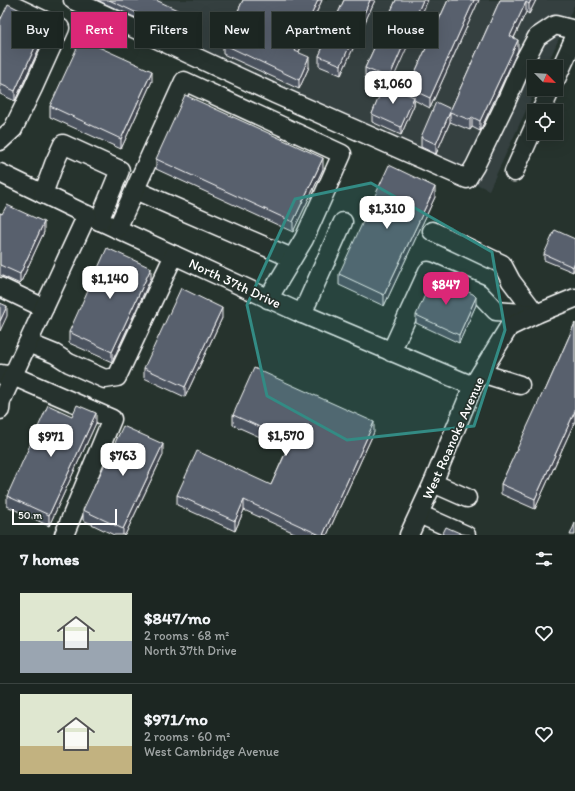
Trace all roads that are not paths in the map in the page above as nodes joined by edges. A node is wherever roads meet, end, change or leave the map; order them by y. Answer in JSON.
{"nodes":[{"id":1,"x":73,"y":0,"type":"edge"},
{"id":2,"x":0,"y":8,"type":"edge"},
{"id":3,"x":575,"y":30,"type":"edge"},
{"id":4,"x":575,"y":37,"type":"edge"},
{"id":5,"x":563,"y":64,"type":"edge"},
{"id":6,"x":528,"y":140,"type":"edge"},
{"id":7,"x":0,"y":141,"type":"edge"},
{"id":8,"x":514,"y":172,"type":"dead end"},
{"id":9,"x":0,"y":173,"type":"edge"},
{"id":10,"x":135,"y":190,"type":"junction"},
{"id":11,"x":43,"y":194,"type":"junction"},
{"id":12,"x":93,"y":218,"type":"junction"},
{"id":13,"x":343,"y":222,"type":"dead end"},
{"id":14,"x":117,"y":229,"type":"junction"},
{"id":15,"x":432,"y":231,"type":"dead end"},
{"id":16,"x":174,"y":255,"type":"junction"},
{"id":17,"x":292,"y":258,"type":"junction"},
{"id":18,"x":0,"y":287,"type":"edge"},
{"id":19,"x":575,"y":298,"type":"edge"},
{"id":20,"x":268,"y":299,"type":"junction"},
{"id":21,"x":44,"y":308,"type":"junction"},
{"id":22,"x":302,"y":314,"type":"junction"},
{"id":23,"x":536,"y":314,"type":"junction"},
{"id":24,"x":28,"y":343,"type":"junction"},
{"id":25,"x":391,"y":352,"type":"junction"},
{"id":26,"x":7,"y":375,"type":"edge"},
{"id":27,"x":477,"y":380,"type":"junction"},
{"id":28,"x":520,"y":386,"type":"dead end"},
{"id":29,"x":0,"y":410,"type":"edge"},
{"id":30,"x":433,"y":483,"type":"junction"},
{"id":31,"x":467,"y":498,"type":"dead end"},
{"id":32,"x":419,"y":514,"type":"junction"},
{"id":33,"x":64,"y":535,"type":"edge"},
{"id":34,"x":409,"y":535,"type":"edge"},
{"id":35,"x":466,"y":535,"type":"edge"}],
"edges":[{"from":1,"to":3,"type":"street"},
{"from":2,"to":7,"type":"street"},
{"from":4,"to":5,"type":"street"},
{"from":6,"to":8,"type":"street"},
{"from":9,"to":11,"type":"street","name":"North 37th Drive"},
{"from":10,"to":14,"type":"street"},
{"from":10,"to":17,"type":"street"},
{"from":10,"to":17,"type":"street"},
{"from":11,"to":12,"type":"street","name":"North 37th Drive"},
{"from":11,"to":12,"type":"street"},
{"from":12,"to":14,"type":"street","name":"North 37th Drive"},
{"from":12,"to":21,"type":"street"},
{"from":13,"to":22,"type":"street"},
{"from":14,"to":16,"type":"street","name":"North 37th Drive"},
{"from":15,"to":23,"type":"street"},
{"from":16,"to":20,"type":"street","name":"North 37th Drive"},
{"from":16,"to":24,"type":"street"},
{"from":17,"to":20,"type":"street"},
{"from":18,"to":21,"type":"street"},
{"from":19,"to":23,"type":"street","name":"West Roanoke Avenue"},
{"from":20,"to":22,"type":"street","name":"North 37th Drive"},
{"from":21,"to":24,"type":"street"},
{"from":22,"to":25,"type":"street","name":"North 37th Drive"},
{"from":23,"to":25,"type":"street"},
{"from":23,"to":27,"type":"street","name":"West Roanoke Avenue"},
{"from":24,"to":26,"type":"street"},
{"from":25,"to":27,"type":"street","name":"North 37th Drive"},
{"from":26,"to":29,"type":"street"},
{"from":26,"to":33,"type":"street"},
{"from":27,"to":28,"type":"street","name":"North 37th Drive"},
{"from":27,"to":30,"type":"street","name":"West Roanoke Avenue"},
{"from":30,"to":31,"type":"street"},
{"from":30,"to":32,"type":"street","name":"West Roanoke Avenue"},
{"from":32,"to":34,"type":"street","name":"West Roanoke Avenue"},
{"from":32,"to":35,"type":"street"}]}
